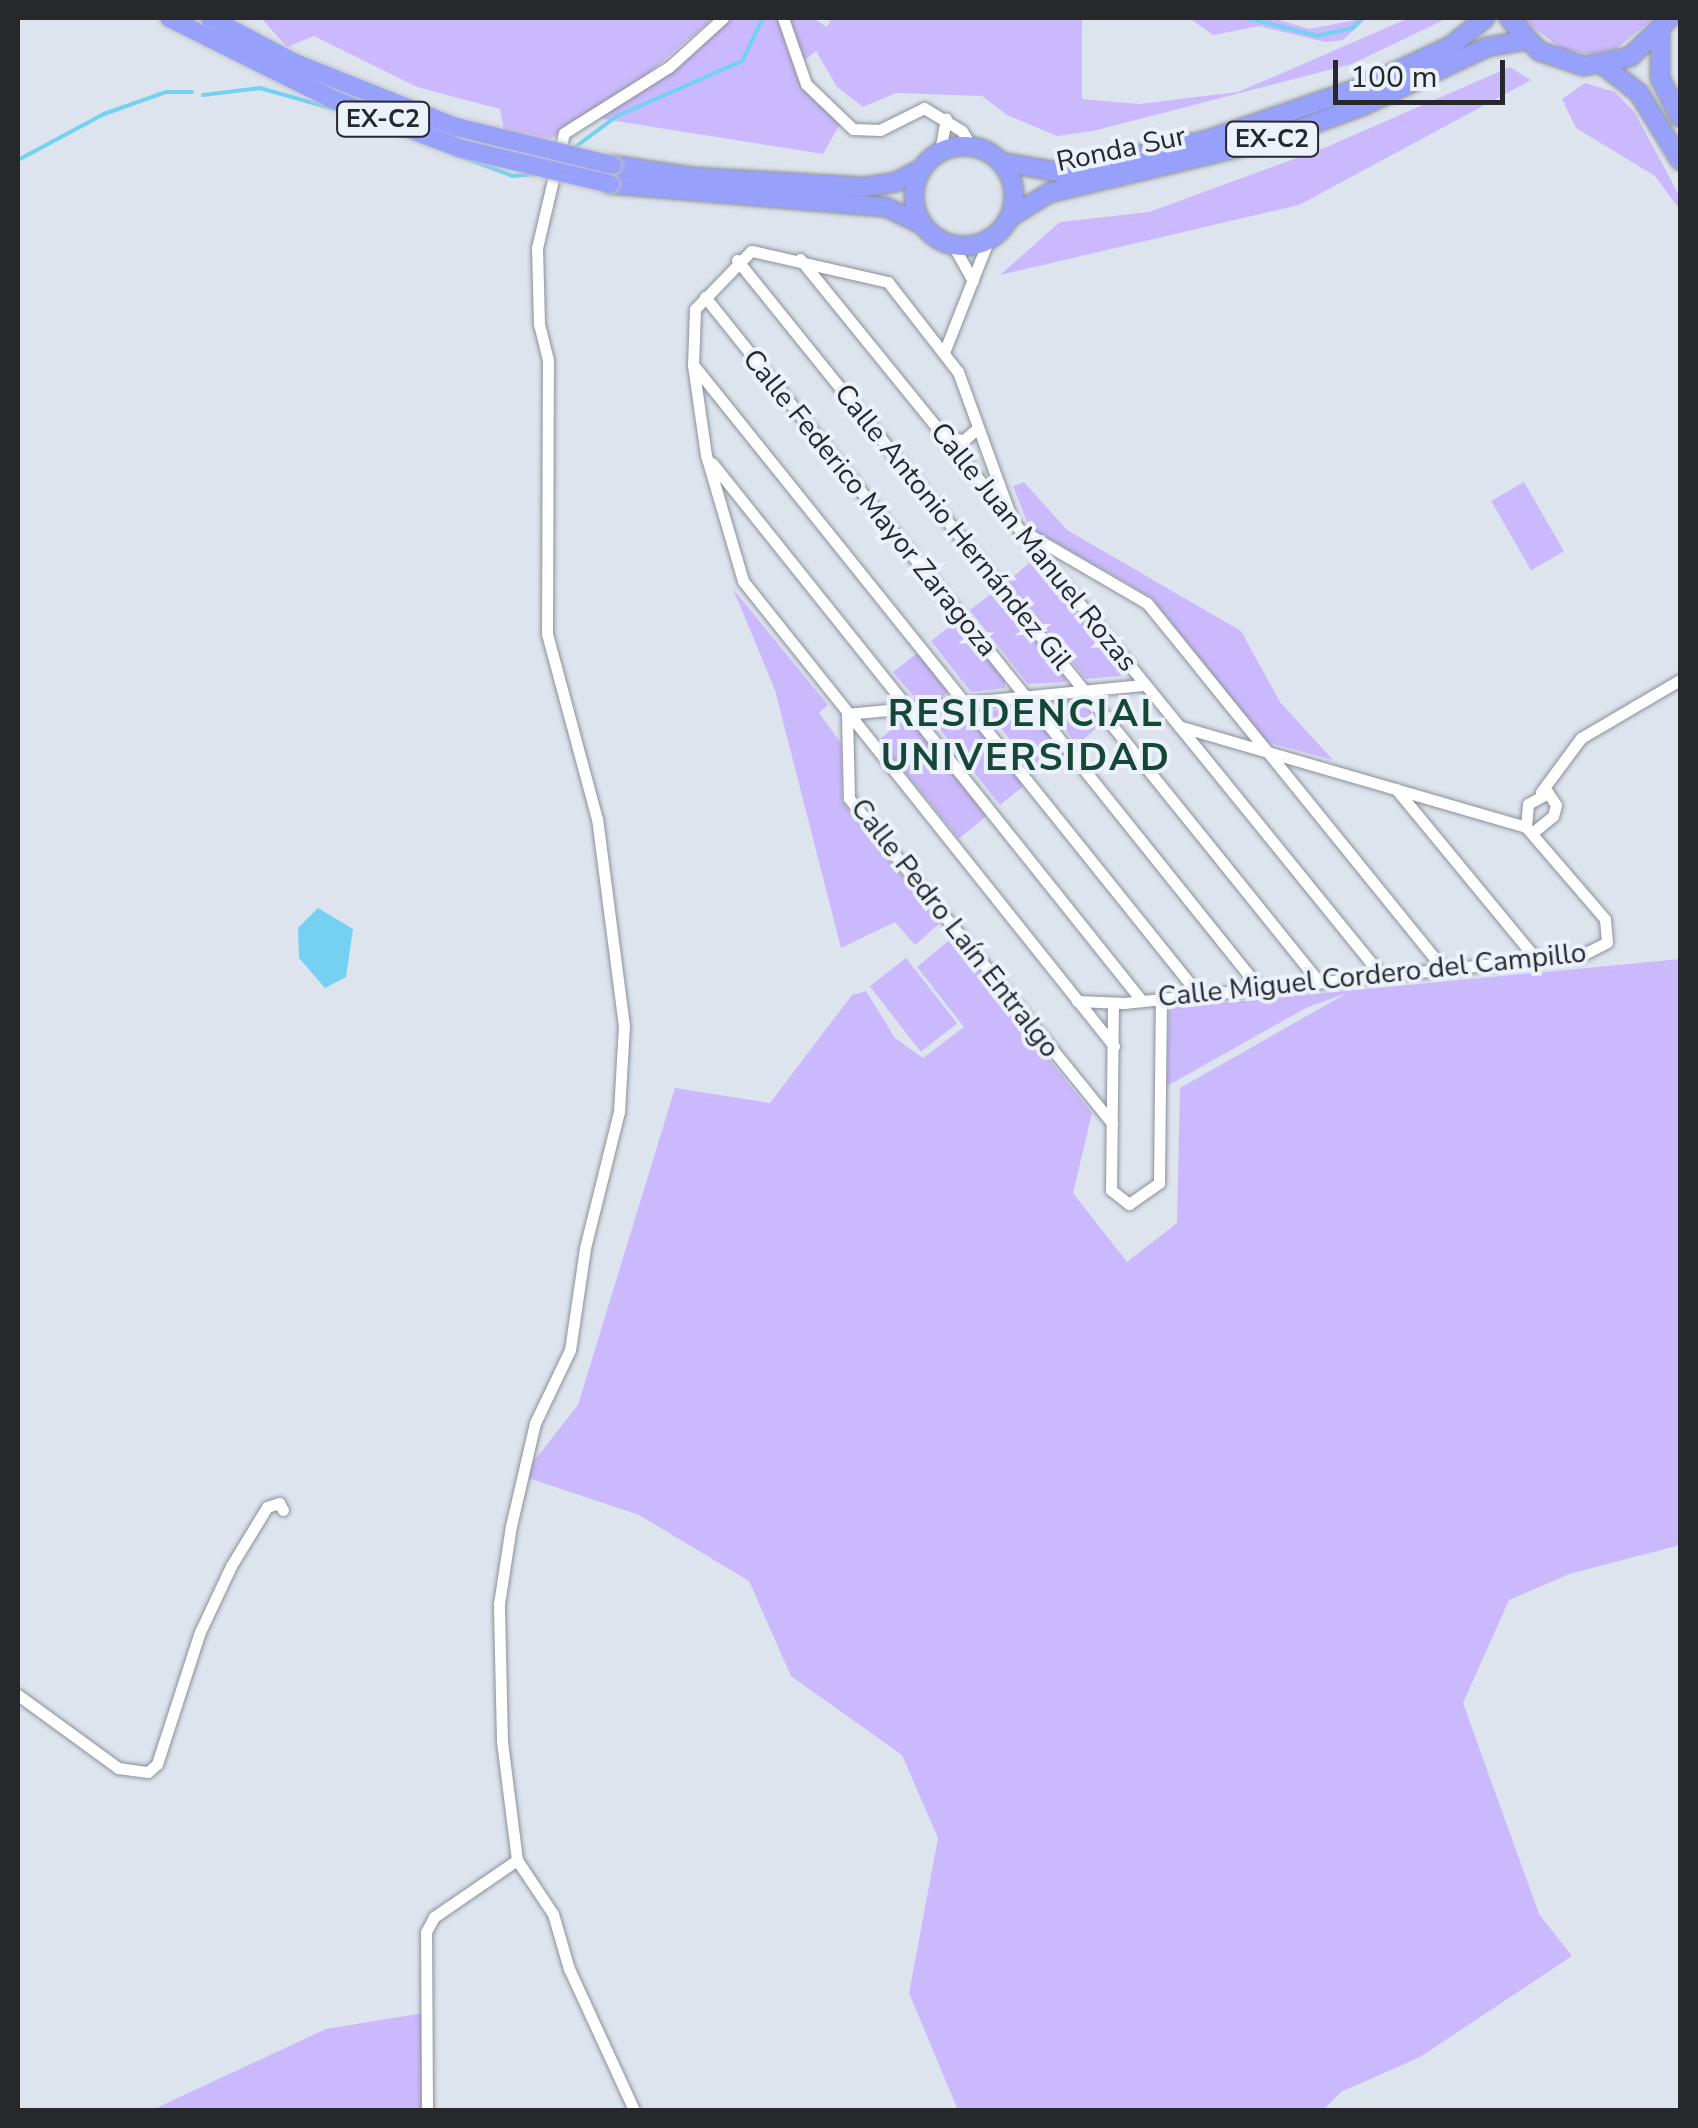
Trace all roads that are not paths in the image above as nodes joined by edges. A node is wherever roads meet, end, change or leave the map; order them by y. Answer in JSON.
{"nodes":[{"id":1,"x":170,"y":18,"type":"edge"},
{"id":2,"x":210,"y":18,"type":"edge"},
{"id":3,"x":722,"y":18,"type":"edge"},
{"id":4,"x":784,"y":18,"type":"edge"},
{"id":5,"x":1485,"y":18,"type":"edge"},
{"id":6,"x":1510,"y":18,"type":"edge"},
{"id":7,"x":1665,"y":25,"type":"edge"},
{"id":8,"x":1527,"y":40,"type":"junction"},
{"id":9,"x":1603,"y":65,"type":"junction"},
{"id":10,"x":1680,"y":117,"type":"edge"},
{"id":11,"x":946,"y":119,"type":"junction"},
{"id":12,"x":971,"y":146,"type":"junction"},
{"id":13,"x":940,"y":152,"type":"junction"},
{"id":14,"x":1680,"y":160,"type":"edge"},
{"id":15,"x":1001,"y":162,"type":"junction"},
{"id":16,"x":922,"y":168,"type":"junction"},
{"id":17,"x":611,"y":175,"type":"junction"},
{"id":18,"x":1010,"y":217,"type":"junction"},
{"id":19,"x":923,"y":225,"type":"junction"},
{"id":20,"x":988,"y":241,"type":"junction"},
{"id":21,"x":953,"y":245,"type":"junction"},
{"id":22,"x":800,"y":259,"type":"junction"},
{"id":23,"x":737,"y":260,"type":"junction"},
{"id":24,"x":836,"y":267,"type":"junction"},
{"id":25,"x":974,"y":285,"type":"junction"},
{"id":26,"x":823,"y":286,"type":"junction"},
{"id":27,"x":705,"y":297,"type":"junction"},
{"id":28,"x":945,"y":350,"type":"junction"},
{"id":29,"x":693,"y":364,"type":"junction"},
{"id":30,"x":722,"y":398,"type":"junction"},
{"id":31,"x":699,"y":410,"type":"junction"},
{"id":32,"x":978,"y":428,"type":"junction"},
{"id":33,"x":945,"y":438,"type":"junction"},
{"id":34,"x":706,"y":456,"type":"junction"},
{"id":35,"x":992,"y":465,"type":"junction"},
{"id":36,"x":970,"y":468,"type":"junction"},
{"id":37,"x":747,"y":506,"type":"junction"},
{"id":38,"x":725,"y":520,"type":"junction"},
{"id":39,"x":1016,"y":525,"type":"junction"},
{"id":40,"x":1069,"y":558,"type":"junction"},
{"id":41,"x":1056,"y":573,"type":"junction"},
{"id":42,"x":1680,"y":680,"type":"edge"},
{"id":43,"x":1145,"y":685,"type":"junction"},
{"id":44,"x":1084,"y":691,"type":"junction"},
{"id":45,"x":1025,"y":696,"type":"junction"},
{"id":46,"x":969,"y":702,"type":"junction"},
{"id":47,"x":908,"y":708,"type":"junction"},
{"id":48,"x":847,"y":714,"type":"junction"},
{"id":49,"x":1179,"y":726,"type":"junction"},
{"id":50,"x":1218,"y":737,"type":"junction"},
{"id":51,"x":1263,"y":750,"type":"junction"},
{"id":52,"x":1202,"y":756,"type":"junction"},
{"id":53,"x":1302,"y":762,"type":"junction"},
{"id":54,"x":1558,"y":776,"type":"junction"},
{"id":55,"x":1291,"y":785,"type":"junction"},
{"id":56,"x":1396,"y":788,"type":"junction"},
{"id":57,"x":1541,"y":792,"type":"junction"},
{"id":58,"x":1554,"y":802,"type":"junction"},
{"id":59,"x":1532,"y":825,"type":"junction"},
{"id":60,"x":1358,"y":948,"type":"junction"},
{"id":61,"x":1536,"y":960,"type":"junction"},
{"id":62,"x":1443,"y":968,"type":"junction"},
{"id":63,"x":1246,"y":971,"type":"junction"},
{"id":64,"x":1381,"y":975,"type":"junction"},
{"id":65,"x":1359,"y":978,"type":"junction"},
{"id":66,"x":1318,"y":982,"type":"junction"},
{"id":67,"x":1130,"y":983,"type":"junction"},
{"id":68,"x":1260,"y":989,"type":"junction"},
{"id":69,"x":1242,"y":990,"type":"junction"},
{"id":70,"x":1199,"y":995,"type":"junction"},
{"id":71,"x":1161,"y":999,"type":"junction"},
{"id":72,"x":1142,"y":1001,"type":"junction"},
{"id":73,"x":1077,"y":1002,"type":"junction"},
{"id":74,"x":1119,"y":1004,"type":"junction"},
{"id":75,"x":1114,"y":1046,"type":"junction"},
{"id":76,"x":1112,"y":1123,"type":"junction"},
{"id":77,"x":283,"y":1510,"type":"dead end"},
{"id":78,"x":18,"y":1695,"type":"edge"},
{"id":79,"x":517,"y":1860,"type":"junction"},
{"id":80,"x":427,"y":2110,"type":"edge"},
{"id":81,"x":634,"y":2110,"type":"edge"}],
"edges":[{"from":1,"to":17,"type":"highway","number":"EX-C2","bridge":true},
{"from":2,"to":17,"type":"highway","number":"EX-C2","bridge":true},
{"from":3,"to":79,"type":"street"},
{"from":4,"to":11,"type":"street"},
{"from":5,"to":15,"type":"highway","name":"Ronda Sur","number":"EX-C2"},
{"from":6,"to":8,"type":"highway"},
{"from":7,"to":9,"type":"highway"},
{"from":7,"to":10,"type":"highway"},
{"from":8,"to":9,"type":"highway"},
{"from":8,"to":18,"type":"highway","name":"Ronda Sur","number":"EX-C2"},
{"from":9,"to":14,"type":"highway"},
{"from":11,"to":12,"type":"street"},
{"from":11,"to":13,"type":"street"},
{"from":12,"to":13,"type":"highway"},
{"from":12,"to":15,"type":"highway","number":"EX-C2"},
{"from":13,"to":16,"type":"highway","number":"EX-C2"},
{"from":15,"to":18,"type":"highway"},
{"from":16,"to":17,"type":"highway","number":"EX-C2"},
{"from":16,"to":19,"type":"highway"},
{"from":17,"to":19,"type":"highway","number":"EX-C2"},
{"from":18,"to":20,"type":"highway","number":"EX-C2"},
{"from":19,"to":21,"type":"highway","number":"EX-C2"},
{"from":20,"to":21,"type":"highway"},
{"from":20,"to":25,"type":"street"},
{"from":21,"to":25,"type":"street"},
{"from":22,"to":23,"type":"street"},
{"from":22,"to":24,"type":"street"},
{"from":22,"to":26,"type":"street","name":"Calle Juan Manuel Rozas"},
{"from":23,"to":27,"type":"street"},
{"from":23,"to":44,"type":"street","name":"Calle Antonio Hernández Gil"},
{"from":24,"to":26,"type":"street"},
{"from":24,"to":28,"type":"street"},
{"from":25,"to":28,"type":"street"},
{"from":26,"to":33,"type":"street","name":"Calle Juan Manuel Rozas"},
{"from":27,"to":29,"type":"street"},
{"from":27,"to":45,"type":"street","name":"Calle Federico Mayor Zaragoza"},
{"from":28,"to":32,"type":"street"},
{"from":29,"to":30,"type":"street"},
{"from":29,"to":31,"type":"street"},
{"from":30,"to":31,"type":"street"},
{"from":30,"to":46,"type":"street"},
{"from":31,"to":34,"type":"street"},
{"from":32,"to":33,"type":"street"},
{"from":32,"to":35,"type":"street"},
{"from":32,"to":36,"type":"street"},
{"from":33,"to":36,"type":"street","name":"Calle Juan Manuel Rozas"},
{"from":34,"to":37,"type":"street"},
{"from":34,"to":38,"type":"street"},
{"from":35,"to":36,"type":"street"},
{"from":35,"to":39,"type":"street"},
{"from":36,"to":39,"type":"street","name":"Calle Juan Manuel Rozas"},
{"from":37,"to":38,"type":"street"},
{"from":37,"to":47,"type":"street"},
{"from":38,"to":48,"type":"street"},
{"from":39,"to":40,"type":"street"},
{"from":39,"to":41,"type":"street","name":"Calle Juan Manuel Rozas"},
{"from":40,"to":41,"type":"street"},
{"from":40,"to":51,"type":"street"},
{"from":41,"to":43,"type":"street","name":"Calle Juan Manuel Rozas"},
{"from":42,"to":54,"type":"street"},
{"from":43,"to":44,"type":"street"},
{"from":43,"to":49,"type":"street","name":"Calle Juan Manuel Rozas"},
{"from":44,"to":45,"type":"street"},
{"from":44,"to":66,"type":"street","name":"Calle Antonio Hernández Gil"},
{"from":45,"to":46,"type":"street"},
{"from":45,"to":63,"type":"street","name":"Calle Federico Mayor Zaragoza"},
{"from":46,"to":47,"type":"street"},
{"from":46,"to":70,"type":"street"},
{"from":47,"to":48,"type":"street"},
{"from":47,"to":67,"type":"street"},
{"from":48,"to":73,"type":"street"},
{"from":48,"to":76,"type":"street","name":"Calle Pedro Laín Entralgo"},
{"from":49,"to":50,"type":"street"},
{"from":49,"to":52,"type":"street","name":"Calle Juan Manuel Rozas"},
{"from":50,"to":51,"type":"street"},
{"from":50,"to":52,"type":"street"},
{"from":51,"to":53,"type":"street"},
{"from":51,"to":55,"type":"street"},
{"from":52,"to":60,"type":"street","name":"Calle Juan Manuel Rozas"},
{"from":53,"to":55,"type":"street"},
{"from":53,"to":56,"type":"street"},
{"from":54,"to":57,"type":"street"},
{"from":54,"to":58,"type":"street"},
{"from":55,"to":62,"type":"street"},
{"from":56,"to":59,"type":"street"},
{"from":56,"to":61,"type":"street"},
{"from":57,"to":58,"type":"street"},
{"from":57,"to":59,"type":"street"},
{"from":58,"to":59,"type":"street"},
{"from":59,"to":61,"type":"street","name":"Calle Miguel Cordero del Campillo"},
{"from":60,"to":64,"type":"street","name":"Calle Juan Manuel Rozas"},
{"from":60,"to":65,"type":"street"},
{"from":61,"to":62,"type":"street","name":"Calle Miguel Cordero del Campillo"},
{"from":62,"to":64,"type":"street","name":"Calle Miguel Cordero del Campillo"},
{"from":63,"to":68,"type":"street","name":"Calle Federico Mayor Zaragoza"},
{"from":63,"to":69,"type":"street"},
{"from":64,"to":65,"type":"street","name":"Calle Miguel Cordero del Campillo"},
{"from":65,"to":66,"type":"street","name":"Calle Miguel Cordero del Campillo"},
{"from":66,"to":68,"type":"street","name":"Calle Miguel Cordero del Campillo"},
{"from":67,"to":72,"type":"street"},
{"from":67,"to":74,"type":"street"},
{"from":68,"to":69,"type":"street","name":"Calle Miguel Cordero del Campillo"},
{"from":69,"to":70,"type":"street","name":"Calle Miguel Cordero del Campillo"},
{"from":70,"to":71,"type":"street","name":"Calle Miguel Cordero del Campillo"},
{"from":71,"to":72,"type":"street","name":"Calle Miguel Cordero del Campillo"},
{"from":71,"to":76,"type":"street"},
{"from":72,"to":74,"type":"street","name":"Calle Miguel Cordero del Campillo"},
{"from":73,"to":74,"type":"street","name":"Calle Miguel Cordero del Campillo"},
{"from":73,"to":75,"type":"street"},
{"from":74,"to":75,"type":"street"},
{"from":75,"to":76,"type":"street"},
{"from":77,"to":78,"type":"street"},
{"from":79,"to":80,"type":"street"},
{"from":79,"to":81,"type":"street"}]}
